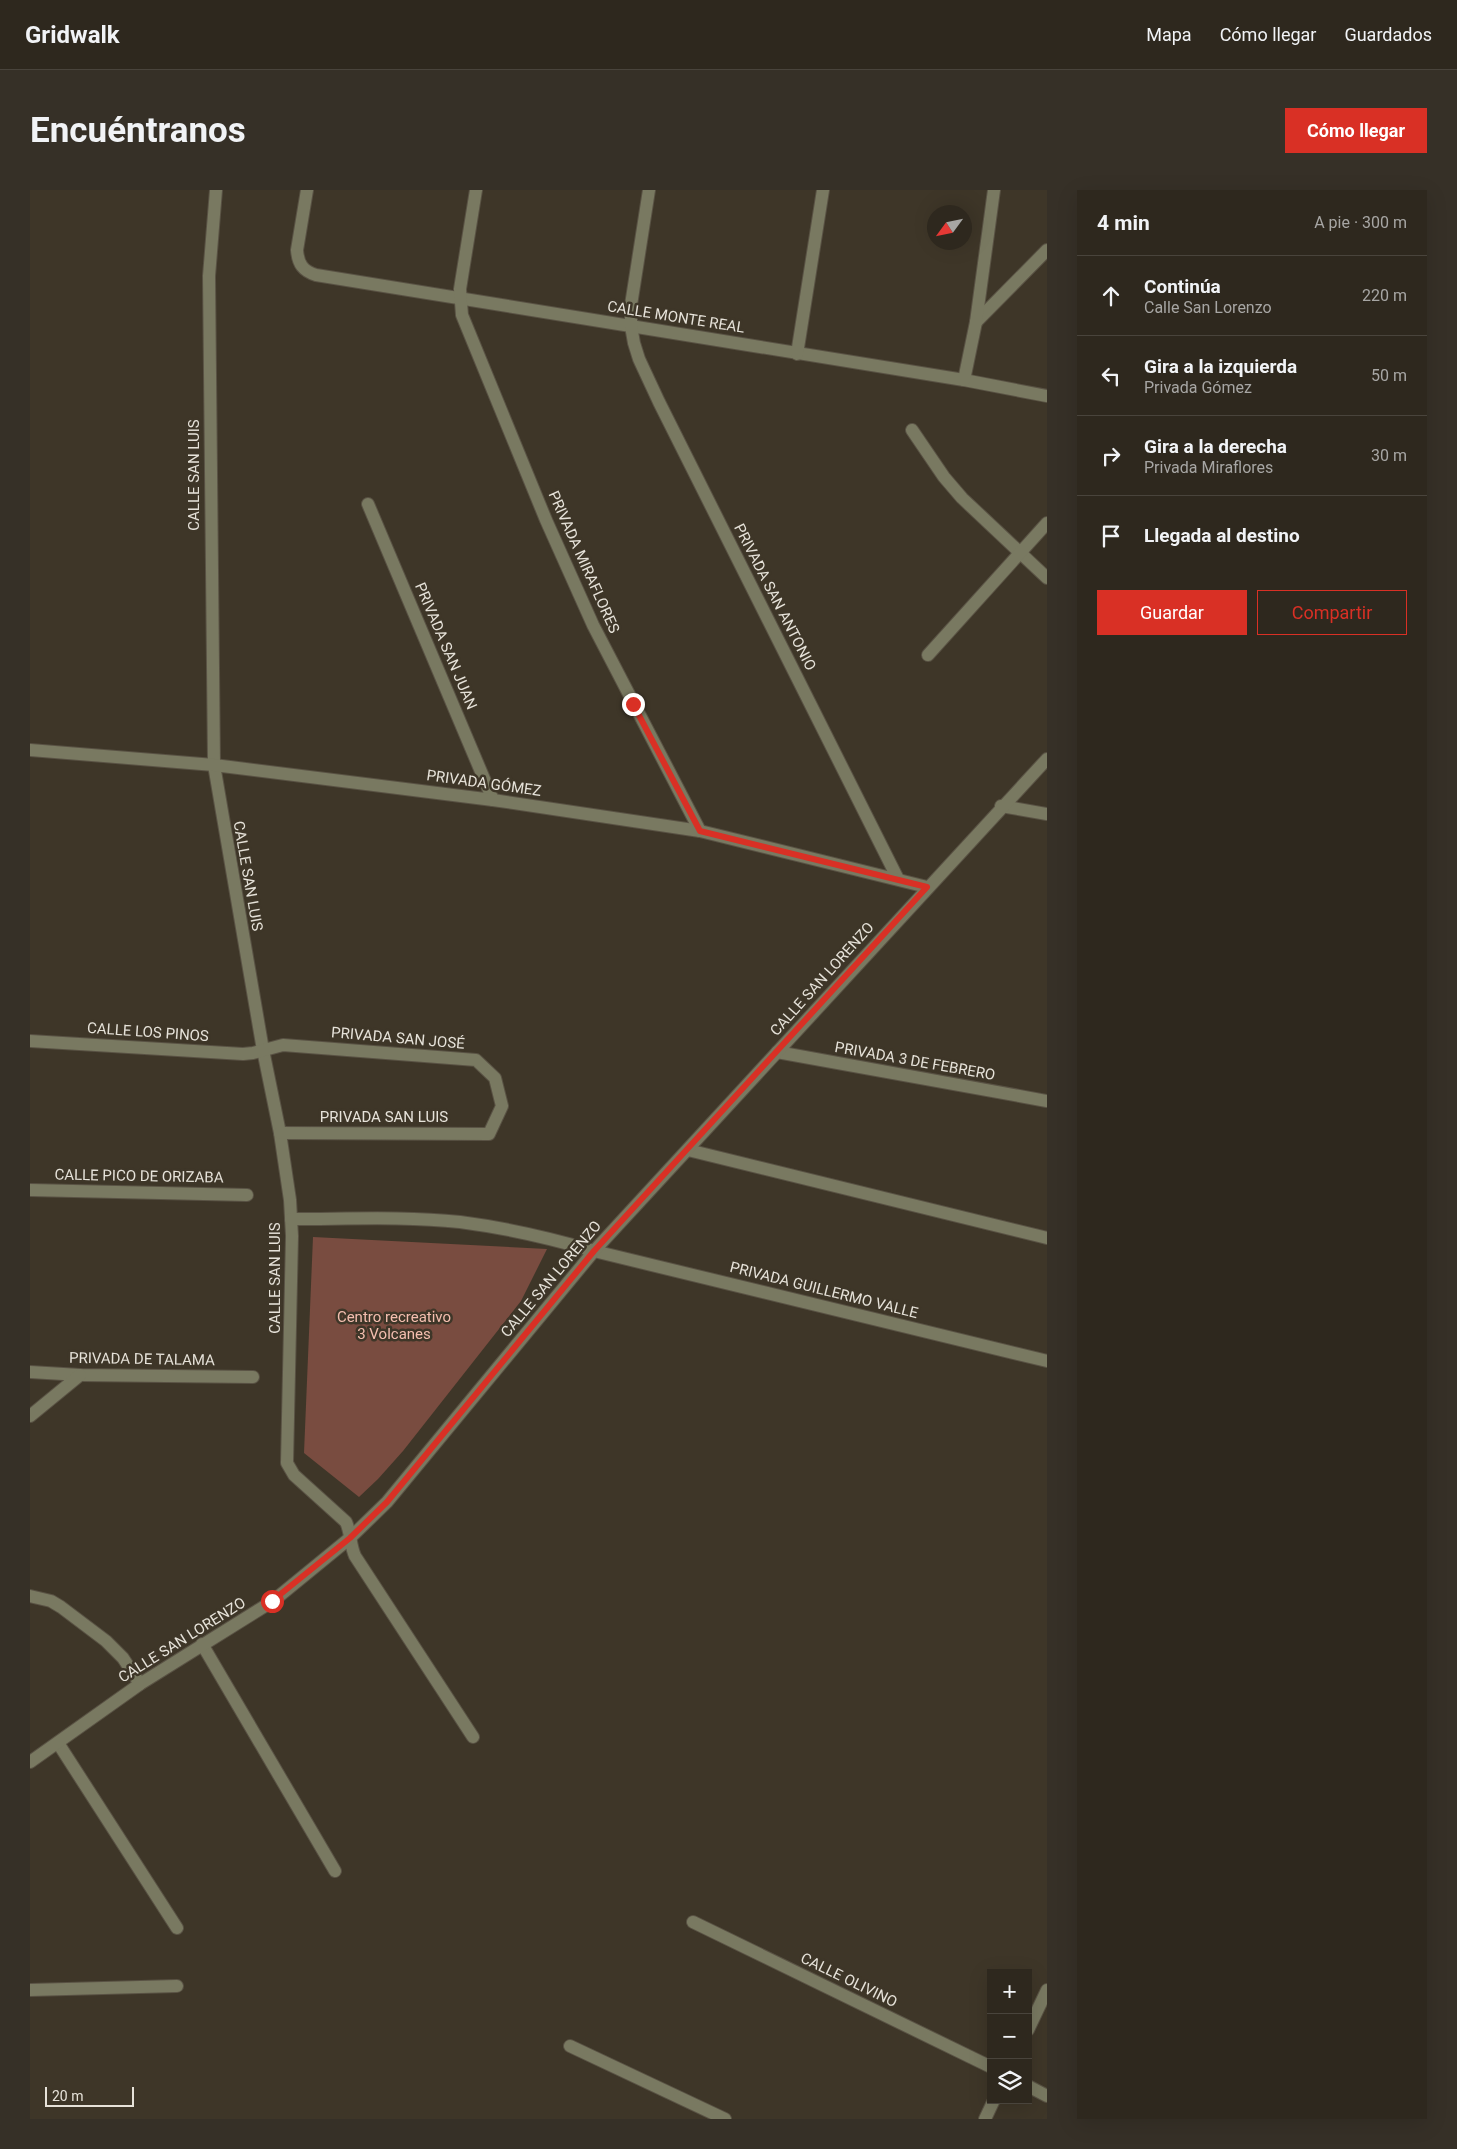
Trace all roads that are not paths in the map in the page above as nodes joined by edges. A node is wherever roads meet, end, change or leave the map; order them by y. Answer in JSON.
{"nodes":[{"id":1,"x":216,"y":190,"type":"edge"},
{"id":2,"x":307,"y":190,"type":"edge"},
{"id":3,"x":476,"y":190,"type":"edge"},
{"id":4,"x":649,"y":190,"type":"edge"},
{"id":5,"x":823,"y":190,"type":"edge"},
{"id":6,"x":994,"y":190,"type":"edge"},
{"id":7,"x":1047,"y":250,"type":"edge"},
{"id":8,"x":459,"y":298,"type":"junction"},
{"id":9,"x":976,"y":322,"type":"junction"},
{"id":10,"x":631,"y":326,"type":"junction"},
{"id":11,"x":797,"y":354,"type":"junction"},
{"id":12,"x":964,"y":380,"type":"junction"},
{"id":13,"x":1047,"y":396,"type":"edge"},
{"id":14,"x":912,"y":430,"type":"dead end"},
{"id":15,"x":368,"y":504,"type":"dead end"},
{"id":16,"x":1047,"y":523,"type":"edge"},
{"id":17,"x":1020,"y":554,"type":"junction"},
{"id":18,"x":1047,"y":578,"type":"edge"},
{"id":19,"x":928,"y":655,"type":"dead end"},
{"id":20,"x":30,"y":750,"type":"edge"},
{"id":21,"x":1047,"y":759,"type":"edge"},
{"id":22,"x":214,"y":765,"type":"junction"},
{"id":23,"x":493,"y":800,"type":"junction"},
{"id":24,"x":1001,"y":806,"type":"junction"},
{"id":25,"x":1047,"y":814,"type":"edge"},
{"id":26,"x":700,"y":831,"type":"junction"},
{"id":27,"x":898,"y":879,"type":"junction"},
{"id":28,"x":927,"y":887,"type":"junction"},
{"id":29,"x":30,"y":1041,"type":"edge"},
{"id":30,"x":263,"y":1050,"type":"junction"},
{"id":31,"x":777,"y":1052,"type":"junction"},
{"id":32,"x":1047,"y":1102,"type":"edge"},
{"id":33,"x":280,"y":1133,"type":"junction"},
{"id":34,"x":489,"y":1134,"type":"joint"},
{"id":35,"x":688,"y":1150,"type":"junction"},
{"id":36,"x":30,"y":1190,"type":"edge"},
{"id":37,"x":247,"y":1195,"type":"dead end"},
{"id":38,"x":291,"y":1219,"type":"junction"},
{"id":39,"x":1047,"y":1238,"type":"edge"},
{"id":40,"x":594,"y":1251,"type":"junction"},
{"id":41,"x":1047,"y":1361,"type":"edge"},
{"id":42,"x":30,"y":1372,"type":"edge"},
{"id":43,"x":80,"y":1375,"type":"junction"},
{"id":44,"x":253,"y":1377,"type":"dead end"},
{"id":45,"x":30,"y":1416,"type":"edge"},
{"id":46,"x":350,"y":1538,"type":"junction"},
{"id":47,"x":30,"y":1596,"type":"edge"},
{"id":48,"x":202,"y":1644,"type":"junction"},
{"id":49,"x":140,"y":1684,"type":"junction"},
{"id":50,"x":473,"y":1737,"type":"dead end"},
{"id":51,"x":58,"y":1743,"type":"junction"},
{"id":52,"x":30,"y":1762,"type":"edge"},
{"id":53,"x":335,"y":1871,"type":"dead end"},
{"id":54,"x":693,"y":1922,"type":"dead end"},
{"id":55,"x":177,"y":1928,"type":"dead end"},
{"id":56,"x":177,"y":1986,"type":"dead end"},
{"id":57,"x":30,"y":1990,"type":"edge"},
{"id":58,"x":1047,"y":1990,"type":"edge"},
{"id":59,"x":1032,"y":2022,"type":"edge"},
{"id":60,"x":570,"y":2046,"type":"dead end"},
{"id":61,"x":987,"y":2065,"type":"edge"},
{"id":62,"x":1032,"y":2088,"type":"edge"},
{"id":63,"x":1047,"y":2096,"type":"edge"},
{"id":64,"x":992,"y":2104,"type":"edge"},
{"id":65,"x":725,"y":2119,"type":"edge"},
{"id":66,"x":985,"y":2119,"type":"edge"}],
"edges":[{"from":1,"to":22,"type":"street","name":"CALLE SAN LUIS"},
{"from":2,"to":8,"type":"street","name":"CALLE MONTE REAL"},
{"from":3,"to":8,"type":"street"},
{"from":4,"to":10,"type":"street","name":"PRIVADA SAN ANTONIO"},
{"from":5,"to":11,"type":"street"},
{"from":6,"to":9,"type":"street"},
{"from":7,"to":9,"type":"street"},
{"from":8,"to":10,"type":"street","name":"CALLE MONTE REAL"},
{"from":8,"to":26,"type":"street","name":"PRIVADA MIRAFLORES"},
{"from":9,"to":12,"type":"street"},
{"from":10,"to":11,"type":"street","name":"CALLE MONTE REAL"},
{"from":10,"to":27,"type":"street","name":"PRIVADA SAN ANTONIO"},
{"from":11,"to":12,"type":"street","name":"CALLE MONTE REAL"},
{"from":12,"to":13,"type":"street","name":"CALLE MONTE REAL"},
{"from":14,"to":17,"type":"street"},
{"from":15,"to":23,"type":"street","name":"PRIVADA SAN JUAN"},
{"from":16,"to":17,"type":"street"},
{"from":17,"to":18,"type":"street"},
{"from":17,"to":19,"type":"street"},
{"from":20,"to":22,"type":"street","name":"PRIVADA GÓMEZ"},
{"from":21,"to":24,"type":"street","name":"CALLE SAN LORENZO"},
{"from":22,"to":23,"type":"street","name":"PRIVADA GÓMEZ"},
{"from":22,"to":30,"type":"street","name":"CALLE SAN LUIS"},
{"from":23,"to":26,"type":"street","name":"PRIVADA GÓMEZ"},
{"from":24,"to":25,"type":"street"},
{"from":24,"to":28,"type":"street","name":"CALLE SAN LORENZO"},
{"from":26,"to":27,"type":"street","name":"PRIVADA GÓMEZ"},
{"from":27,"to":28,"type":"street","name":"PRIVADA GÓMEZ"},
{"from":28,"to":31,"type":"street","name":"CALLE SAN LORENZO"},
{"from":29,"to":30,"type":"street","name":"CALLE LOS PINOS"},
{"from":30,"to":33,"type":"street","name":"CALLE SAN LUIS"},
{"from":30,"to":34,"type":"street","name":"PRIVADA SAN JOSÉ"},
{"from":31,"to":32,"type":"street","name":"PRIVADA 3 DE FEBRERO"},
{"from":31,"to":35,"type":"street","name":"CALLE SAN LORENZO"},
{"from":33,"to":34,"type":"street","name":"PRIVADA SAN LUIS"},
{"from":33,"to":38,"type":"street","name":"CALLE SAN LUIS"},
{"from":35,"to":39,"type":"street"},
{"from":35,"to":40,"type":"street","name":"CALLE SAN LORENZO"},
{"from":36,"to":37,"type":"street","name":"CALLE PICO DE ORIZABA"},
{"from":38,"to":40,"type":"street","name":"PRIVADA GUILLERMO VALLE"},
{"from":38,"to":46,"type":"street","name":"CALLE SAN LUIS"},
{"from":40,"to":41,"type":"street","name":"PRIVADA GUILLERMO VALLE"},
{"from":40,"to":46,"type":"street","name":"CALLE SAN LORENZO"},
{"from":42,"to":43,"type":"street","name":"PRIVADA DE TALAMA"},
{"from":43,"to":44,"type":"street","name":"PRIVADA DE TALAMA"},
{"from":43,"to":45,"type":"street"},
{"from":46,"to":48,"type":"street","name":"CALLE SAN LORENZO"},
{"from":46,"to":50,"type":"street","name":"CALLE SAN LUIS"},
{"from":47,"to":49,"type":"street"},
{"from":48,"to":49,"type":"street","name":"CALLE SAN LORENZO"},
{"from":48,"to":53,"type":"street"},
{"from":49,"to":51,"type":"street","name":"CALLE SAN LORENZO"},
{"from":51,"to":52,"type":"street","name":"CALLE SAN LORENZO"},
{"from":51,"to":55,"type":"street"},
{"from":54,"to":61,"type":"street","name":"CALLE OLIVINO"},
{"from":56,"to":57,"type":"street"},
{"from":58,"to":59,"type":"street"},
{"from":60,"to":65,"type":"street"},
{"from":62,"to":63,"type":"street"},
{"from":64,"to":66,"type":"street"}]}
